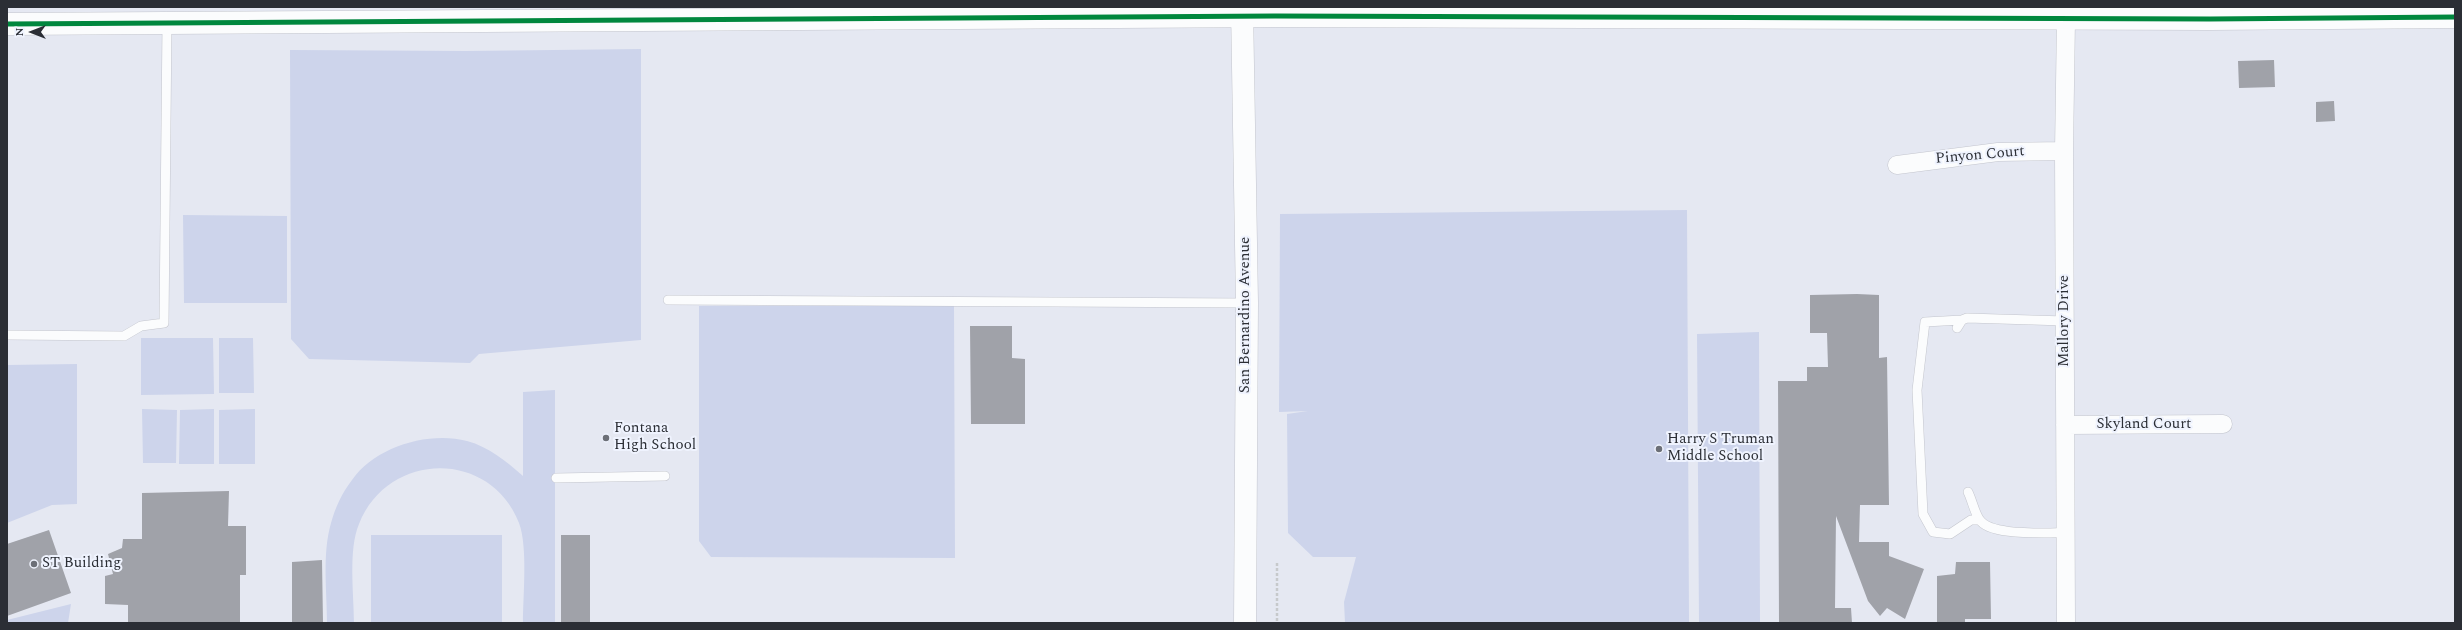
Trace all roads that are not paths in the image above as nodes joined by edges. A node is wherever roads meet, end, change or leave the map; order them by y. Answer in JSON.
{"nodes":[{"id":1,"x":1242,"y":12,"type":"edge"},
{"id":2,"x":2210,"y":13,"type":"edge"},
{"id":3,"x":580,"y":14,"type":"edge"},
{"id":4,"x":2455,"y":17,"type":"edge"},
{"id":5,"x":2066,"y":18,"type":"junction"},
{"id":6,"x":167,"y":23,"type":"junction"},
{"id":7,"x":7,"y":24,"type":"edge"},
{"id":8,"x":2064,"y":151,"type":"junction"},
{"id":9,"x":1897,"y":166,"type":"dead end"},
{"id":10,"x":668,"y":300,"type":"dead end"},
{"id":11,"x":1246,"y":303,"type":"junction"},
{"id":12,"x":2064,"y":321,"type":"junction"},
{"id":13,"x":7,"y":335,"type":"edge"},
{"id":14,"x":2223,"y":424,"type":"dead end"},
{"id":15,"x":2065,"y":425,"type":"junction"},
{"id":16,"x":666,"y":476,"type":"dead end"},
{"id":17,"x":556,"y":478,"type":"dead end"},
{"id":18,"x":1968,"y":492,"type":"dead end"},
{"id":19,"x":1979,"y":520,"type":"junction"},
{"id":20,"x":2066,"y":533,"type":"junction"},
{"id":21,"x":1245,"y":623,"type":"edge"},
{"id":22,"x":2066,"y":623,"type":"edge"}],
"edges":[{"from":1,"to":3,"type":"street"},
{"from":1,"to":5,"type":"street"},
{"from":1,"to":11,"type":"street","name":"San Bernardino Avenue"},
{"from":2,"to":4,"type":"street"},
{"from":2,"to":5,"type":"street"},
{"from":3,"to":6,"type":"street"},
{"from":5,"to":8,"type":"street","name":"Mallory Drive"},
{"from":6,"to":7,"type":"street"},
{"from":6,"to":13,"type":"lane"},
{"from":8,"to":9,"type":"street","name":"Pinyon Court"},
{"from":8,"to":12,"type":"street","name":"Mallory Drive"},
{"from":10,"to":11,"type":"lane"},
{"from":11,"to":21,"type":"street","name":"San Bernardino Avenue"},
{"from":12,"to":15,"type":"street","name":"Mallory Drive"},
{"from":12,"to":19,"type":"lane"},
{"from":14,"to":15,"type":"street","name":"Skyland Court"},
{"from":15,"to":20,"type":"street","name":"Mallory Drive"},
{"from":16,"to":17,"type":"lane"},
{"from":18,"to":19,"type":"lane"},
{"from":19,"to":20,"type":"lane"},
{"from":20,"to":22,"type":"street","name":"Mallory Drive"}]}
